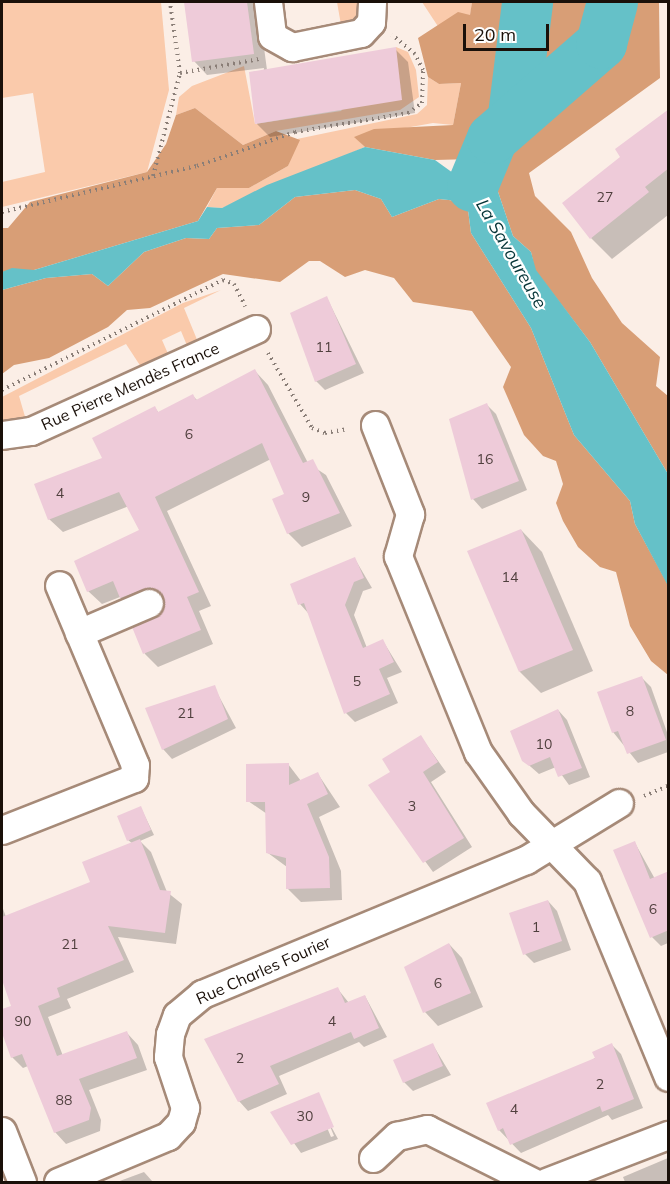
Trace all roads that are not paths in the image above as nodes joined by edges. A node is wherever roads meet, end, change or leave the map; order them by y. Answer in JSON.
{"nodes":[{"id":1,"x":268,"y":2,"type":"edge"},
{"id":2,"x":372,"y":12,"type":"edge"},
{"id":3,"x":256,"y":329,"type":"dead end"},
{"id":4,"x":375,"y":425,"type":"dead end"},
{"id":5,"x":2,"y":435,"type":"edge"},
{"id":6,"x":59,"y":585,"type":"dead end"},
{"id":7,"x":149,"y":603,"type":"dead end"},
{"id":8,"x":78,"y":633,"type":"junction"},
{"id":9,"x":619,"y":803,"type":"dead end"},
{"id":10,"x":2,"y":830,"type":"edge"},
{"id":11,"x":549,"y":846,"type":"junction"},
{"id":12,"x":669,"y":1077,"type":"edge"},
{"id":13,"x":2,"y":1131,"type":"edge"},
{"id":14,"x":669,"y":1135,"type":"edge"},
{"id":15,"x":373,"y":1158,"type":"dead end"},
{"id":16,"x":22,"y":1182,"type":"edge"},
{"id":17,"x":58,"y":1182,"type":"edge"},
{"id":18,"x":533,"y":1182,"type":"edge"},
{"id":19,"x":546,"y":1182,"type":"edge"}],
"edges":[{"from":1,"to":2,"type":"street"},
{"from":3,"to":5,"type":"street","name":"Rue Pierre Mendès France"},
{"from":4,"to":11,"type":"street"},
{"from":6,"to":8,"type":"street"},
{"from":7,"to":8,"type":"street"},
{"from":8,"to":10,"type":"street"},
{"from":9,"to":11,"type":"street","name":"Rue Charles Fourier"},
{"from":11,"to":12,"type":"street"},
{"from":11,"to":17,"type":"street","name":"Rue Charles Fourier"},
{"from":13,"to":16,"type":"street"},
{"from":14,"to":19,"type":"street"},
{"from":15,"to":18,"type":"street"}]}
